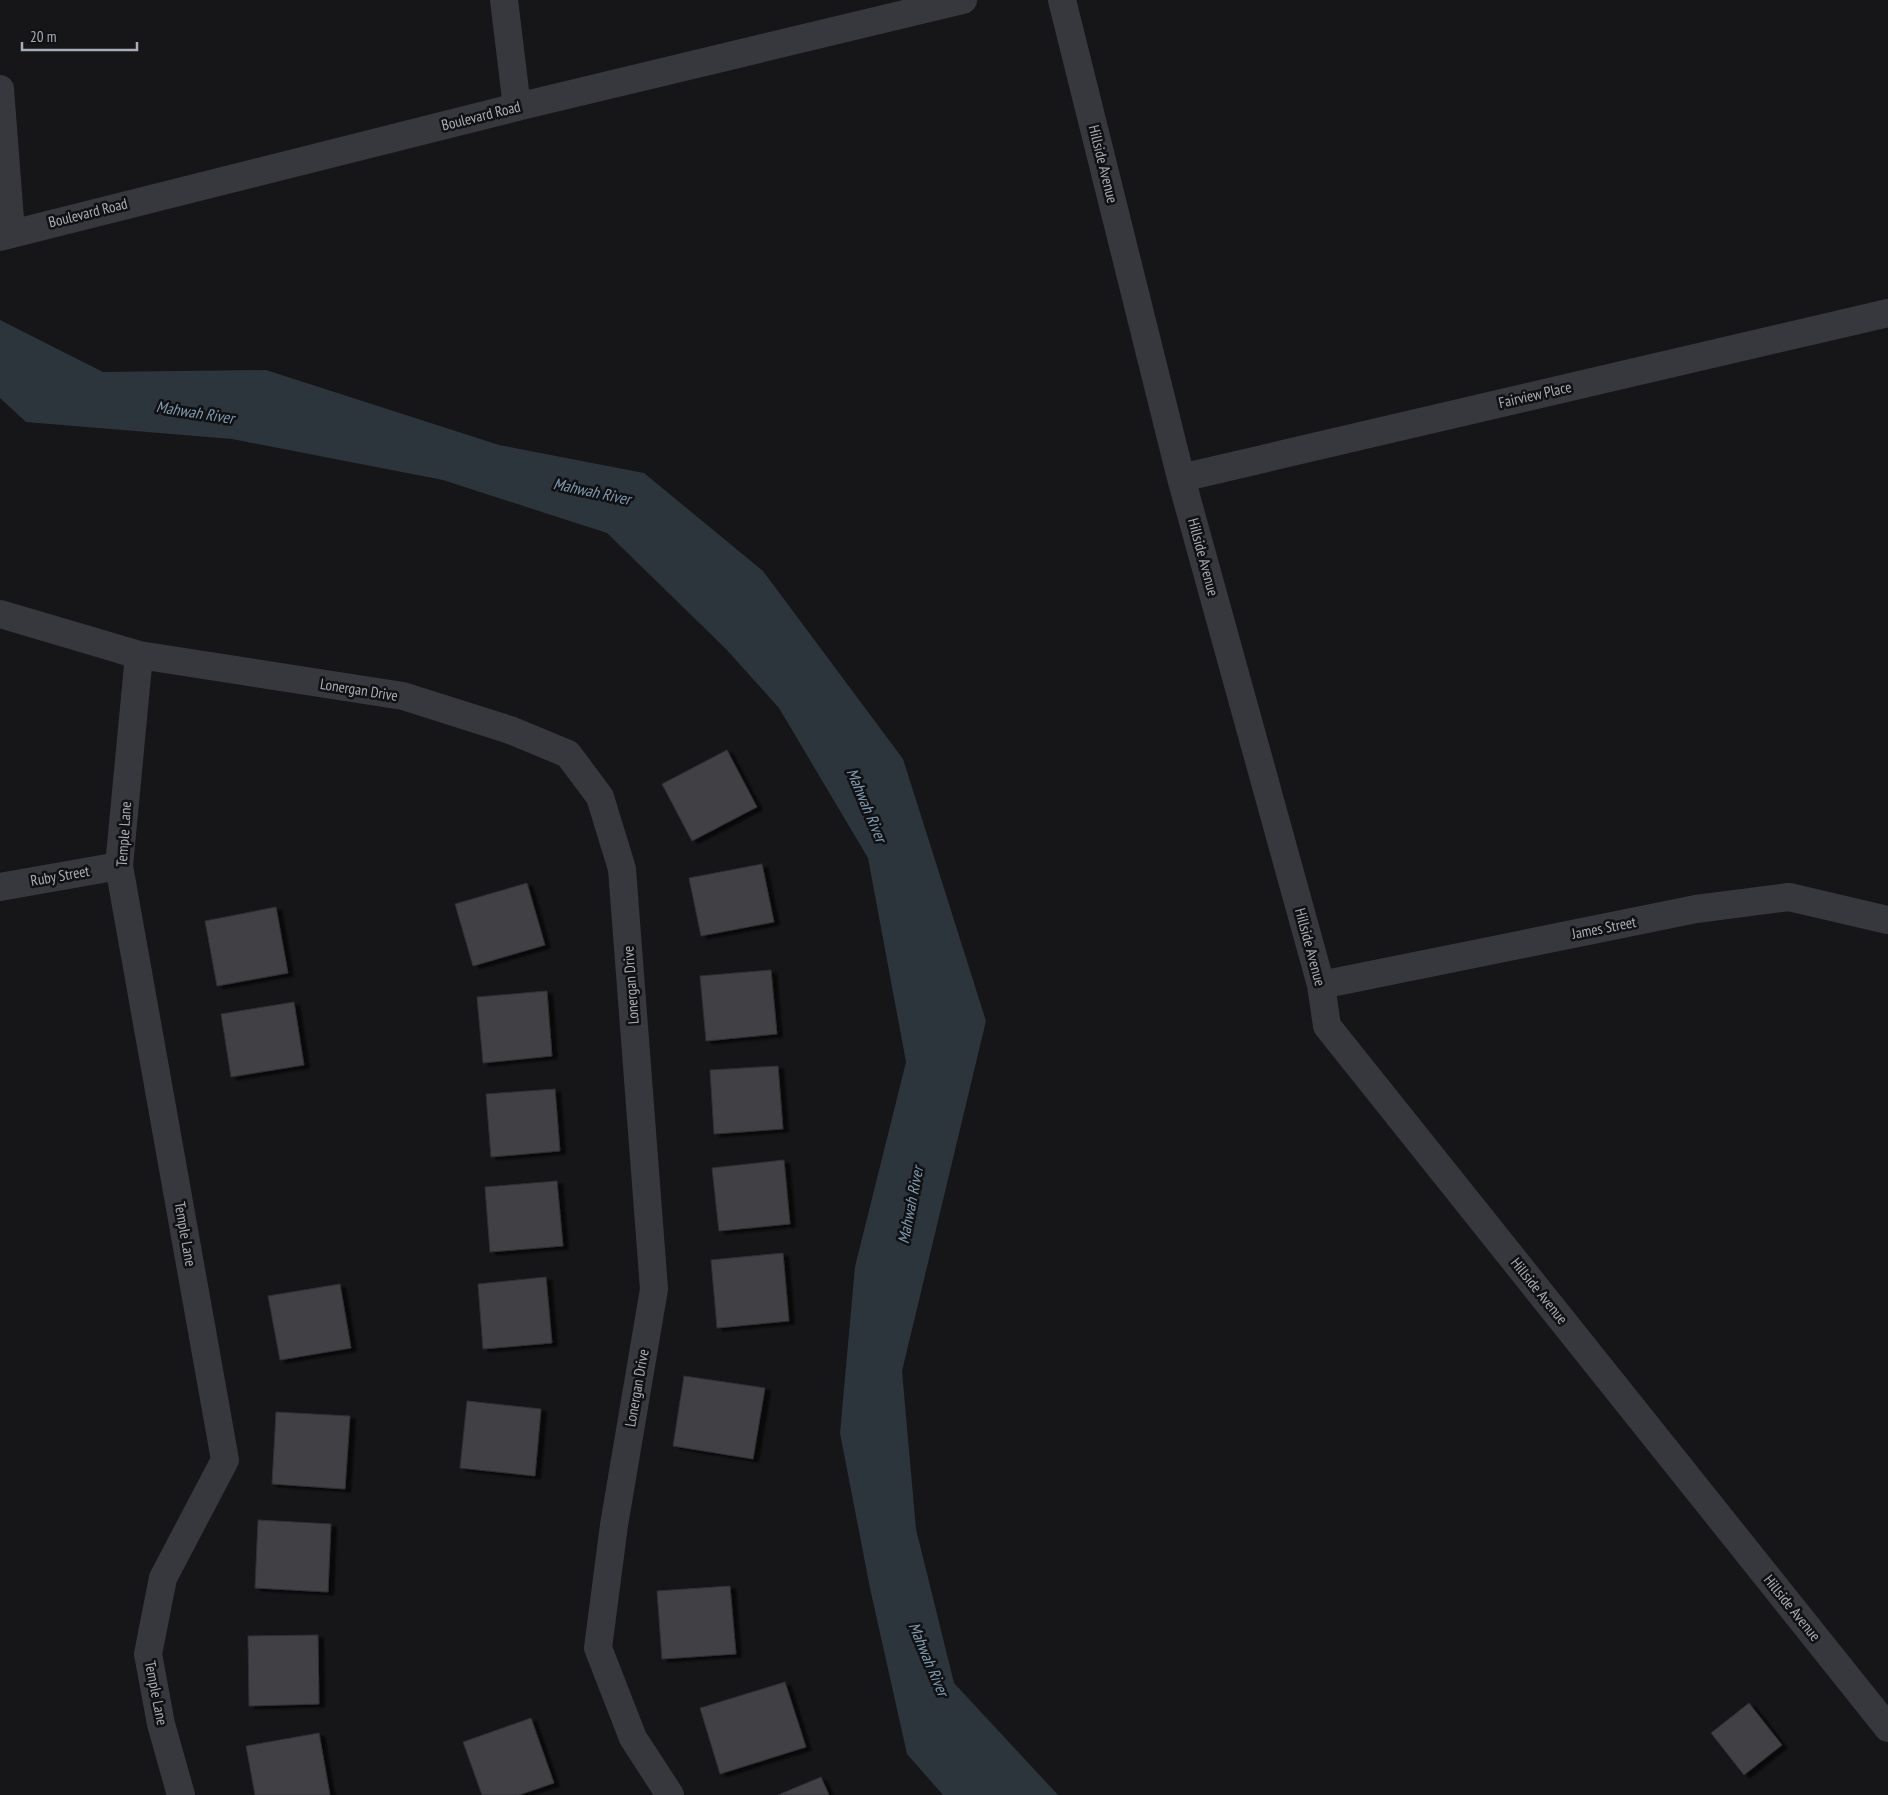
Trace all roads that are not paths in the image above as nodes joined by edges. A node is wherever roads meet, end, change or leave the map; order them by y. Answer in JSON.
{"nodes":[{"id":1,"x":504,"y":0,"type":"edge"},
{"id":2,"x":963,"y":0,"type":"edge"},
{"id":3,"x":1062,"y":0,"type":"edge"},
{"id":4,"x":0,"y":89,"type":"edge"},
{"id":5,"x":518,"y":107,"type":"junction"},
{"id":6,"x":6,"y":234,"type":"edge"},
{"id":7,"x":1888,"y":313,"type":"edge"},
{"id":8,"x":1181,"y":478,"type":"junction"},
{"id":9,"x":0,"y":614,"type":"edge"},
{"id":10,"x":139,"y":655,"type":"junction"},
{"id":11,"x":119,"y":866,"type":"junction"},
{"id":12,"x":0,"y":887,"type":"edge"},
{"id":13,"x":1888,"y":920,"type":"edge"},
{"id":14,"x":1321,"y":985,"type":"junction"},
{"id":15,"x":1888,"y":1728,"type":"edge"},
{"id":16,"x":181,"y":1795,"type":"edge"},
{"id":17,"x":670,"y":1795,"type":"edge"}],
"edges":[{"from":1,"to":5,"type":"street"},
{"from":2,"to":5,"type":"street","name":"Boulevard Road"},
{"from":3,"to":8,"type":"street","name":"Hillside Avenue"},
{"from":4,"to":6,"type":"street"},
{"from":5,"to":6,"type":"street","name":"Boulevard Road"},
{"from":7,"to":8,"type":"street","name":"Fairview Place"},
{"from":8,"to":14,"type":"street","name":"Hillside Avenue"},
{"from":9,"to":10,"type":"street","name":"Lonergan Drive"},
{"from":10,"to":11,"type":"street","name":"Temple Lane"},
{"from":10,"to":17,"type":"street","name":"Lonergan Drive"},
{"from":11,"to":12,"type":"street","name":"Ruby Street"},
{"from":11,"to":16,"type":"street","name":"Temple Lane"},
{"from":13,"to":14,"type":"street","name":"James Street"},
{"from":14,"to":15,"type":"street","name":"Hillside Avenue"}]}
